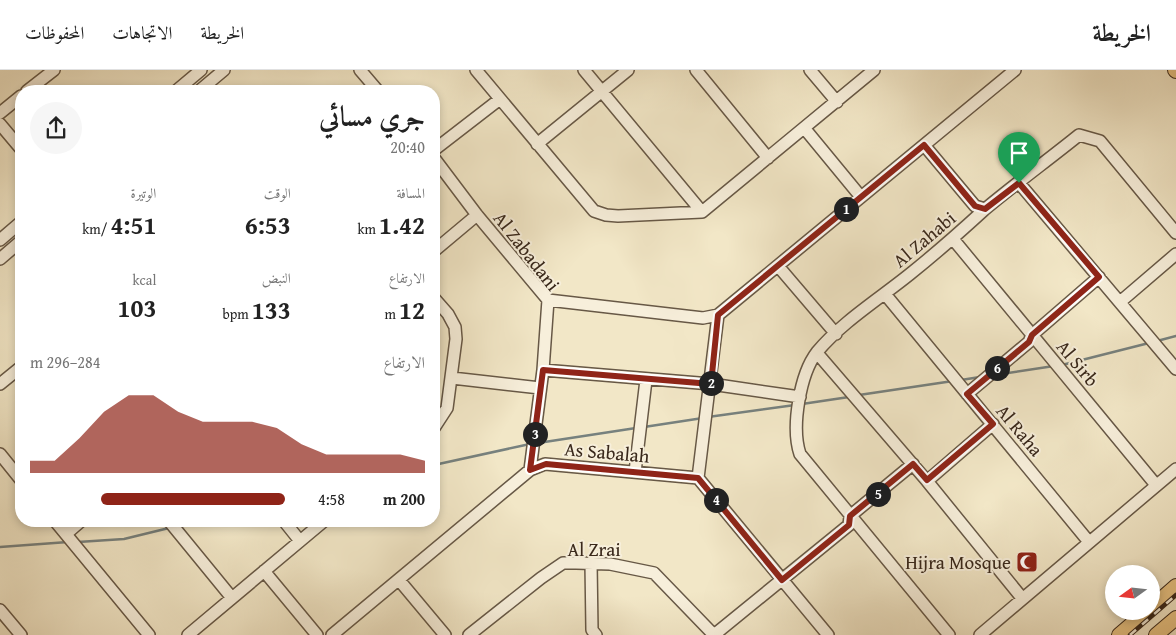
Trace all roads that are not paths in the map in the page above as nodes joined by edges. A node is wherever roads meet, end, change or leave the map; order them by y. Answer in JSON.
{"nodes":[{"id":1,"x":54,"y":70,"type":"edge"},
{"id":2,"x":201,"y":70,"type":"edge"},
{"id":3,"x":224,"y":70,"type":"edge"},
{"id":4,"x":360,"y":70,"type":"edge"},
{"id":5,"x":476,"y":70,"type":"edge"},
{"id":6,"x":584,"y":70,"type":"edge"},
{"id":7,"x":628,"y":70,"type":"edge"},
{"id":8,"x":696,"y":70,"type":"edge"},
{"id":9,"x":810,"y":70,"type":"edge"},
{"id":10,"x":874,"y":70,"type":"edge"},
{"id":11,"x":1016,"y":70,"type":"edge"},
{"id":12,"x":35,"y":85,"type":"edge"},
{"id":13,"x":183,"y":85,"type":"edge"},
{"id":14,"x":206,"y":85,"type":"edge"},
{"id":15,"x":373,"y":85,"type":"edge"},
{"id":16,"x":602,"y":91,"type":"junction"},
{"id":17,"x":500,"y":99,"type":"junction"},
{"id":18,"x":15,"y":101,"type":"edge"},
{"id":19,"x":837,"y":102,"type":"junction"},
{"id":20,"x":0,"y":113,"type":"edge"},
{"id":21,"x":0,"y":124,"type":"edge"},
{"id":22,"x":805,"y":129,"type":"junction"},
{"id":23,"x":15,"y":142,"type":"edge"},
{"id":24,"x":537,"y":144,"type":"junction"},
{"id":25,"x":440,"y":145,"type":"edge"},
{"id":26,"x":924,"y":145,"type":"junction"},
{"id":27,"x":768,"y":158,"type":"junction"},
{"id":28,"x":440,"y":166,"type":"edge"},
{"id":29,"x":1019,"y":183,"type":"junction"},
{"id":30,"x":861,"y":197,"type":"junction"},
{"id":31,"x":985,"y":209,"type":"junction"},
{"id":32,"x":702,"y":212,"type":"junction"},
{"id":33,"x":477,"y":214,"type":"junction"},
{"id":34,"x":15,"y":227,"type":"edge"},
{"id":35,"x":1176,"y":233,"type":"edge"},
{"id":36,"x":953,"y":239,"type":"junction"},
{"id":37,"x":0,"y":240,"type":"edge"},
{"id":38,"x":15,"y":245,"type":"edge"},
{"id":39,"x":440,"y":246,"type":"edge"},
{"id":40,"x":1176,"y":254,"type":"edge"},
{"id":41,"x":0,"y":258,"type":"edge"},
{"id":42,"x":778,"y":266,"type":"junction"},
{"id":43,"x":1099,"y":277,"type":"junction"},
{"id":44,"x":885,"y":294,"type":"junction"},
{"id":45,"x":548,"y":300,"type":"junction"},
{"id":46,"x":1120,"y":302,"type":"junction"},
{"id":47,"x":440,"y":305,"type":"edge"},
{"id":48,"x":718,"y":315,"type":"junction"},
{"id":49,"x":836,"y":334,"type":"junction"},
{"id":50,"x":1032,"y":335,"type":"junction"},
{"id":51,"x":817,"y":353,"type":"junction"},
{"id":52,"x":1176,"y":369,"type":"edge"},
{"id":53,"x":543,"y":370,"type":"junction"},
{"id":54,"x":15,"y":372,"type":"edge"},
{"id":55,"x":452,"y":378,"type":"junction"},
{"id":56,"x":646,"y":380,"type":"junction"},
{"id":57,"x":0,"y":384,"type":"edge"},
{"id":58,"x":711,"y":384,"type":"junction"},
{"id":59,"x":540,"y":388,"type":"junction"},
{"id":60,"x":967,"y":394,"type":"junction"},
{"id":61,"x":800,"y":396,"type":"junction"},
{"id":62,"x":440,"y":419,"type":"edge"},
{"id":63,"x":993,"y":424,"type":"junction"},
{"id":64,"x":0,"y":454,"type":"edge"},
{"id":65,"x":913,"y":464,"type":"junction"},
{"id":66,"x":530,"y":470,"type":"junction"},
{"id":67,"x":635,"y":472,"type":"junction"},
{"id":68,"x":15,"y":473,"type":"edge"},
{"id":69,"x":1175,"y":473,"type":"edge"},
{"id":70,"x":698,"y":478,"type":"junction"},
{"id":71,"x":927,"y":480,"type":"junction"},
{"id":72,"x":1156,"y":486,"type":"junction"},
{"id":73,"x":850,"y":516,"type":"junction"},
{"id":74,"x":60,"y":527,"type":"edge"},
{"id":75,"x":74,"y":527,"type":"edge"},
{"id":76,"x":174,"y":527,"type":"edge"},
{"id":77,"x":289,"y":527,"type":"edge"},
{"id":78,"x":317,"y":527,"type":"edge"},
{"id":79,"x":66,"y":534,"type":"junction"},
{"id":80,"x":300,"y":542,"type":"junction"},
{"id":81,"x":1089,"y":542,"type":"junction"},
{"id":82,"x":591,"y":564,"type":"junction"},
{"id":83,"x":264,"y":571,"type":"junction"},
{"id":84,"x":399,"y":580,"type":"junction"},
{"id":85,"x":782,"y":580,"type":"junction"},
{"id":86,"x":1176,"y":586,"type":"edge"},
{"id":87,"x":232,"y":598,"type":"junction"},
{"id":88,"x":1022,"y":598,"type":"junction"},
{"id":89,"x":1160,"y":600,"type":"edge"},
{"id":90,"x":0,"y":610,"type":"edge"},
{"id":91,"x":1176,"y":618,"type":"edge"},
{"id":92,"x":1136,"y":620,"type":"edge"},
{"id":93,"x":478,"y":633,"type":"edge"},
{"id":94,"x":708,"y":633,"type":"edge"},
{"id":95,"x":21,"y":635,"type":"edge"},
{"id":96,"x":149,"y":635,"type":"edge"},
{"id":97,"x":188,"y":635,"type":"edge"},
{"id":98,"x":317,"y":635,"type":"edge"},
{"id":99,"x":332,"y":635,"type":"edge"},
{"id":100,"x":445,"y":635,"type":"edge"},
{"id":101,"x":596,"y":635,"type":"edge"},
{"id":102,"x":828,"y":635,"type":"edge"},
{"id":103,"x":949,"y":635,"type":"edge"},
{"id":104,"x":980,"y":635,"type":"edge"},
{"id":105,"x":1119,"y":635,"type":"edge"},
{"id":106,"x":1156,"y":635,"type":"edge"}],
"edges":[{"from":1,"to":12,"type":"street"},
{"from":2,"to":13,"type":"street"},
{"from":3,"to":14,"type":"street"},
{"from":4,"to":15,"type":"street"},
{"from":5,"to":17,"type":"street"},
{"from":6,"to":16,"type":"street"},
{"from":7,"to":16,"type":"street"},
{"from":8,"to":27,"type":"street"},
{"from":9,"to":19,"type":"street"},
{"from":10,"to":19,"type":"street"},
{"from":11,"to":26,"type":"street"},
{"from":16,"to":24,"type":"street"},
{"from":16,"to":32,"type":"street"},
{"from":17,"to":24,"type":"street"},
{"from":17,"to":25,"type":"street"},
{"from":18,"to":20,"type":"street"},
{"from":19,"to":22,"type":"street"},
{"from":21,"to":23,"type":"street"},
{"from":22,"to":27,"type":"street"},
{"from":22,"to":30,"type":"street"},
{"from":24,"to":32,"type":"street"},
{"from":26,"to":30,"type":"street"},
{"from":26,"to":31,"type":"street"},
{"from":27,"to":32,"type":"street"},
{"from":28,"to":33,"type":"street","name":"Al Zabadani"},
{"from":29,"to":31,"type":"street","name":"Al Zahabi"},
{"from":29,"to":35,"type":"street","name":"Al Zahabi"},
{"from":29,"to":43,"type":"street"},
{"from":30,"to":42,"type":"street"},
{"from":31,"to":36,"type":"street","name":"Al Zahabi"},
{"from":33,"to":39,"type":"street"},
{"from":33,"to":45,"type":"street","name":"Al Zabadani"},
{"from":34,"to":37,"type":"street"},
{"from":36,"to":44,"type":"street","name":"Al Zahabi"},
{"from":36,"to":50,"type":"street","name":"Al Sirb"},
{"from":38,"to":41,"type":"street"},
{"from":40,"to":46,"type":"street"},
{"from":42,"to":48,"type":"street"},
{"from":42,"to":49,"type":"street"},
{"from":43,"to":46,"type":"street"},
{"from":43,"to":50,"type":"street"},
{"from":44,"to":49,"type":"street","name":"Al Zahabi"},
{"from":44,"to":60,"type":"street","name":"Al Raha"},
{"from":45,"to":48,"type":"street"},
{"from":45,"to":53,"type":"street","name":"Al Zabadani"},
{"from":46,"to":52,"type":"street"},
{"from":47,"to":55,"type":"street"},
{"from":48,"to":58,"type":"street"},
{"from":49,"to":51,"type":"street","name":"Al Zahabi"},
{"from":50,"to":60,"type":"street"},
{"from":50,"to":72,"type":"street","name":"Al Sirb"},
{"from":51,"to":61,"type":"street","name":"Al Zahabi"},
{"from":51,"to":65,"type":"street"},
{"from":53,"to":56,"type":"street"},
{"from":53,"to":59,"type":"street","name":"Al Zabadani"},
{"from":54,"to":57,"type":"street"},
{"from":55,"to":59,"type":"street"},
{"from":55,"to":62,"type":"street"},
{"from":56,"to":58,"type":"street"},
{"from":56,"to":67,"type":"street"},
{"from":58,"to":61,"type":"street"},
{"from":58,"to":70,"type":"street"},
{"from":59,"to":66,"type":"street","name":"Al Zabadani"},
{"from":60,"to":63,"type":"street","name":"Al Raha"},
{"from":61,"to":73,"type":"street","name":"Al Zahabi"},
{"from":63,"to":71,"type":"street"},
{"from":63,"to":81,"type":"street","name":"Al Raha"},
{"from":64,"to":68,"type":"street"},
{"from":65,"to":71,"type":"street"},
{"from":65,"to":73,"type":"street"},
{"from":66,"to":67,"type":"street","name":"As Sabalah"},
{"from":66,"to":84,"type":"street","name":"As Sabalah"},
{"from":67,"to":70,"type":"street","name":"As Sabalah"},
{"from":69,"to":72,"type":"street"},
{"from":70,"to":85,"type":"street"},
{"from":71,"to":88,"type":"street"},
{"from":72,"to":81,"type":"street"},
{"from":73,"to":85,"type":"street"},
{"from":73,"to":103,"type":"street","name":"Al Zahabi"},
{"from":74,"to":79,"type":"street"},
{"from":75,"to":79,"type":"street"},
{"from":76,"to":87,"type":"street"},
{"from":77,"to":80,"type":"street"},
{"from":78,"to":80,"type":"street"},
{"from":79,"to":96,"type":"street"},
{"from":80,"to":83,"type":"street"},
{"from":81,"to":88,"type":"street"},
{"from":82,"to":93,"type":"street","name":"Al Zrai"},
{"from":82,"to":94,"type":"street","name":"Al Zrai"},
{"from":82,"to":101,"type":"street"},
{"from":83,"to":87,"type":"street"},
{"from":83,"to":98,"type":"street"},
{"from":84,"to":99,"type":"street","name":"As Sabalah"},
{"from":84,"to":100,"type":"street"},
{"from":85,"to":94,"type":"street"},
{"from":85,"to":102,"type":"street"},
{"from":86,"to":89,"type":"main road"},
{"from":87,"to":97,"type":"street"},
{"from":88,"to":104,"type":"street"},
{"from":90,"to":95,"type":"street"},
{"from":91,"to":106,"type":"main road"},
{"from":92,"to":105,"type":"main road"}]}
